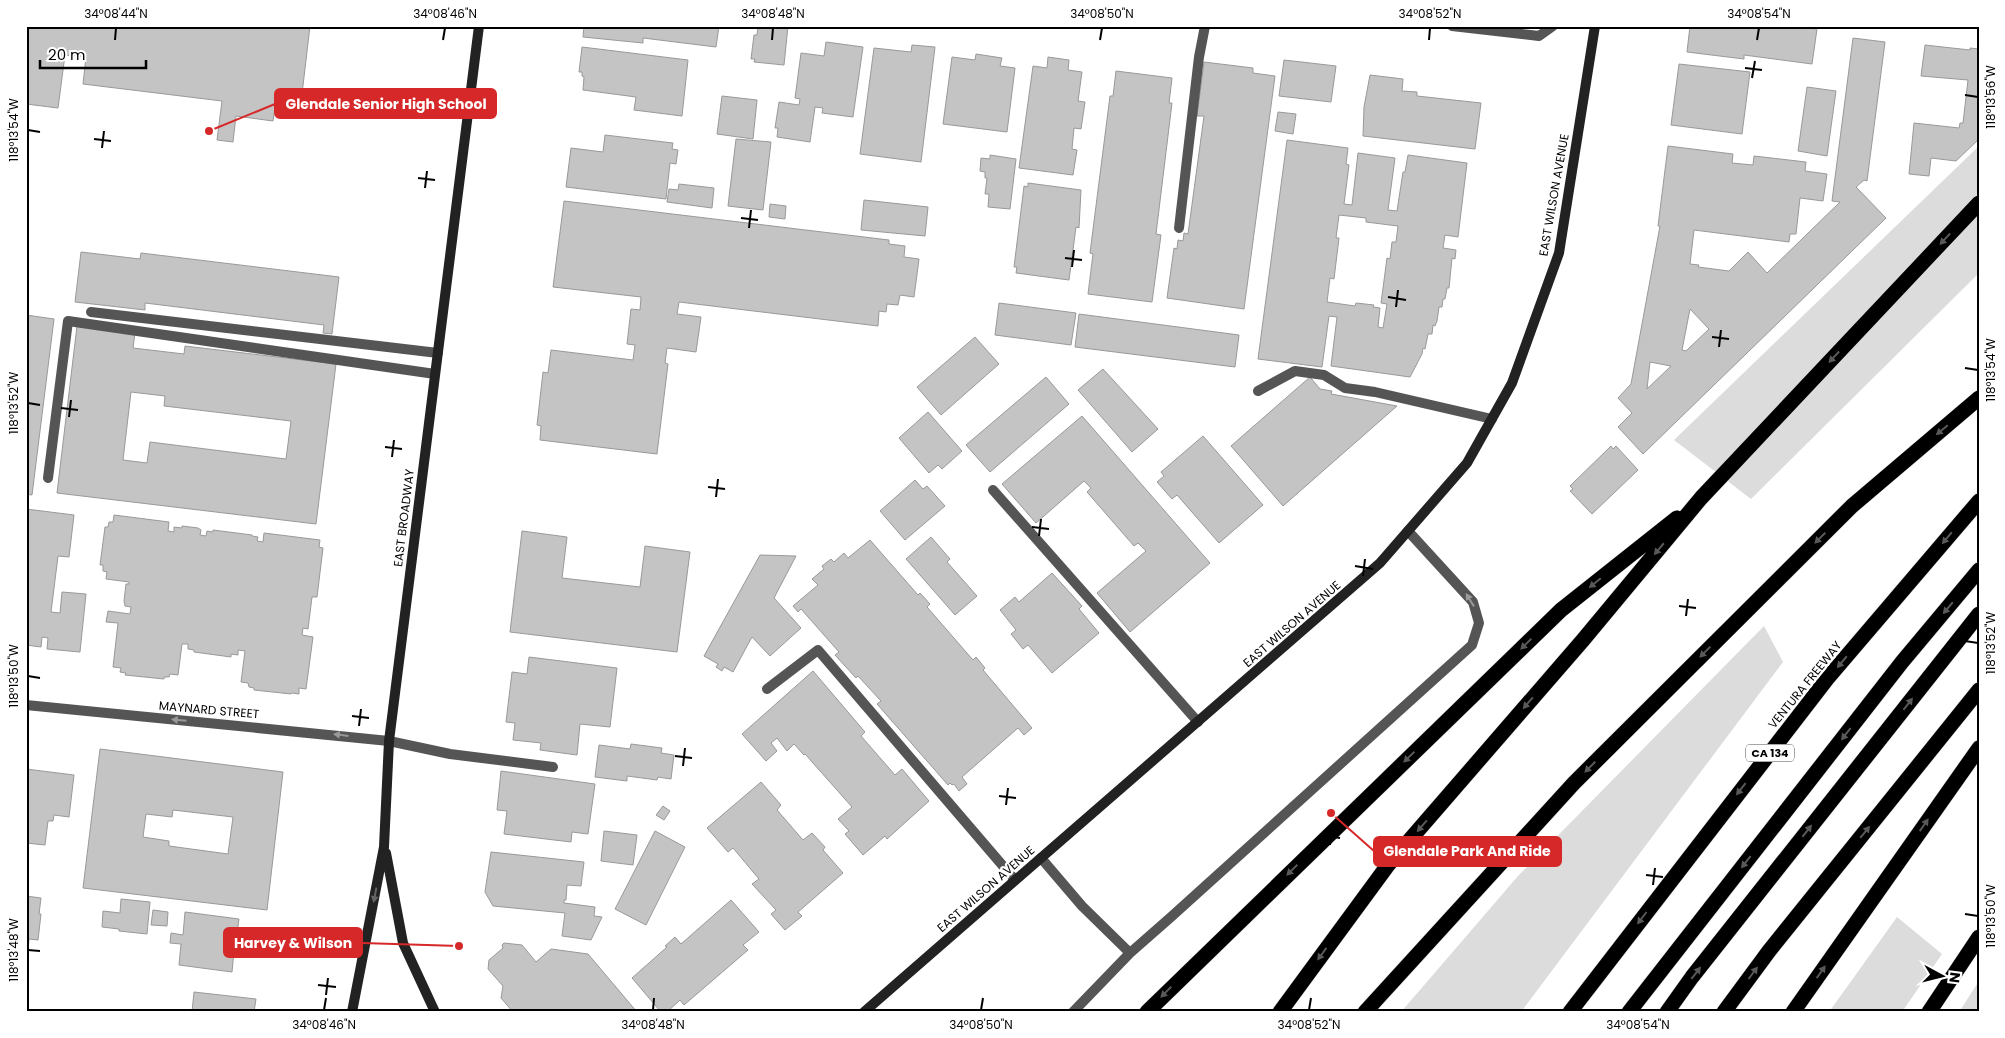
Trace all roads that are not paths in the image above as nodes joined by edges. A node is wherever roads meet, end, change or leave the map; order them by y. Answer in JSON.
{"nodes":[{"id":1,"x":479,"y":26,"type":"edge"},
{"id":2,"x":1206,"y":26,"type":"edge"},
{"id":3,"x":1452,"y":26,"type":"edge"},
{"id":4,"x":1553,"y":26,"type":"edge"},
{"id":5,"x":1595,"y":26,"type":"edge"},
{"id":6,"x":1979,"y":203,"type":"edge"},
{"id":7,"x":1179,"y":228,"type":"dead end"},
{"id":8,"x":91,"y":312,"type":"dead end"},
{"id":9,"x":438,"y":353,"type":"junction"},
{"id":10,"x":435,"y":374,"type":"junction"},
{"id":11,"x":1258,"y":391,"type":"dead end"},
{"id":12,"x":1979,"y":398,"type":"edge"},
{"id":13,"x":1492,"y":419,"type":"junction"},
{"id":14,"x":48,"y":478,"type":"dead end"},
{"id":15,"x":993,"y":490,"type":"dead end"},
{"id":16,"x":1701,"y":498,"type":"junction"},
{"id":17,"x":1979,"y":501,"type":"edge"},
{"id":18,"x":1408,"y":531,"type":"junction"},
{"id":19,"x":1979,"y":570,"type":"edge"},
{"id":20,"x":1979,"y":614,"type":"edge"},
{"id":21,"x":767,"y":690,"type":"dead end"},
{"id":22,"x":1979,"y":690,"type":"edge"},
{"id":23,"x":26,"y":705,"type":"edge"},
{"id":24,"x":1198,"y":722,"type":"junction"},
{"id":25,"x":389,"y":741,"type":"junction"},
{"id":26,"x":1979,"y":748,"type":"edge"},
{"id":27,"x":553,"y":767,"type":"dead end"},
{"id":28,"x":384,"y":847,"type":"junction"},
{"id":29,"x":1041,"y":858,"type":"junction"},
{"id":30,"x":1015,"y":880,"type":"junction"},
{"id":31,"x":1979,"y":937,"type":"edge"},
{"id":32,"x":1130,"y":953,"type":"junction"},
{"id":33,"x":352,"y":1012,"type":"edge"},
{"id":34,"x":434,"y":1012,"type":"edge"},
{"id":35,"x":864,"y":1012,"type":"edge"},
{"id":36,"x":1073,"y":1012,"type":"edge"},
{"id":37,"x":1147,"y":1012,"type":"edge"},
{"id":38,"x":1280,"y":1012,"type":"edge"},
{"id":39,"x":1365,"y":1012,"type":"edge"},
{"id":40,"x":1570,"y":1012,"type":"edge"},
{"id":41,"x":1629,"y":1012,"type":"edge"},
{"id":42,"x":1667,"y":1012,"type":"edge"},
{"id":43,"x":1724,"y":1012,"type":"edge"},
{"id":44,"x":1793,"y":1012,"type":"edge"},
{"id":45,"x":1929,"y":1012,"type":"edge"}],
"edges":[{"from":1,"to":9,"type":"street","name":"EAST BROADWAY"},
{"from":2,"to":7,"type":"street"},
{"from":3,"to":4,"type":"street"},
{"from":5,"to":13,"type":"street","name":"EAST WILSON AVENUE"},
{"from":6,"to":16,"type":"highway","one_way":true},
{"from":8,"to":9,"type":"street"},
{"from":9,"to":10,"type":"street","name":"EAST BROADWAY"},
{"from":10,"to":14,"type":"street"},
{"from":10,"to":25,"type":"street","name":"EAST BROADWAY"},
{"from":11,"to":13,"type":"street"},
{"from":12,"to":39,"type":"highway","one_way":true},
{"from":13,"to":18,"type":"street","name":"EAST WILSON AVENUE"},
{"from":15,"to":24,"type":"street"},
{"from":16,"to":37,"type":"highway","one_way":true},
{"from":16,"to":38,"type":"highway","one_way":true},
{"from":17,"to":40,"type":"highway","name":"VENTURA FREEWAY","number":"CA 134","one_way":true},
{"from":18,"to":24,"type":"street","name":"EAST WILSON AVENUE"},
{"from":32,"to":18,"type":"street","one_way":true},
{"from":19,"to":41,"type":"highway","one_way":true},
{"from":42,"to":20,"type":"highway","one_way":true},
{"from":21,"to":30,"type":"street"},
{"from":43,"to":22,"type":"highway","one_way":true},
{"from":25,"to":23,"type":"street","name":"MAYNARD STREET","one_way":true},
{"from":24,"to":29,"type":"street","name":"EAST WILSON AVENUE"},
{"from":25,"to":27,"type":"street","name":"MAYNARD STREET"},
{"from":25,"to":28,"type":"street","name":"EAST BROADWAY"},
{"from":44,"to":26,"type":"highway","one_way":true},
{"from":28,"to":33,"type":"street","name":"EAST BROADWAY","one_way":true},
{"from":28,"to":34,"type":"street"},
{"from":29,"to":30,"type":"street","name":"EAST WILSON AVENUE"},
{"from":29,"to":32,"type":"street"},
{"from":30,"to":35,"type":"street","name":"EAST WILSON AVENUE"},
{"from":31,"to":45,"type":"highway"},
{"from":32,"to":36,"type":"street"}]}
